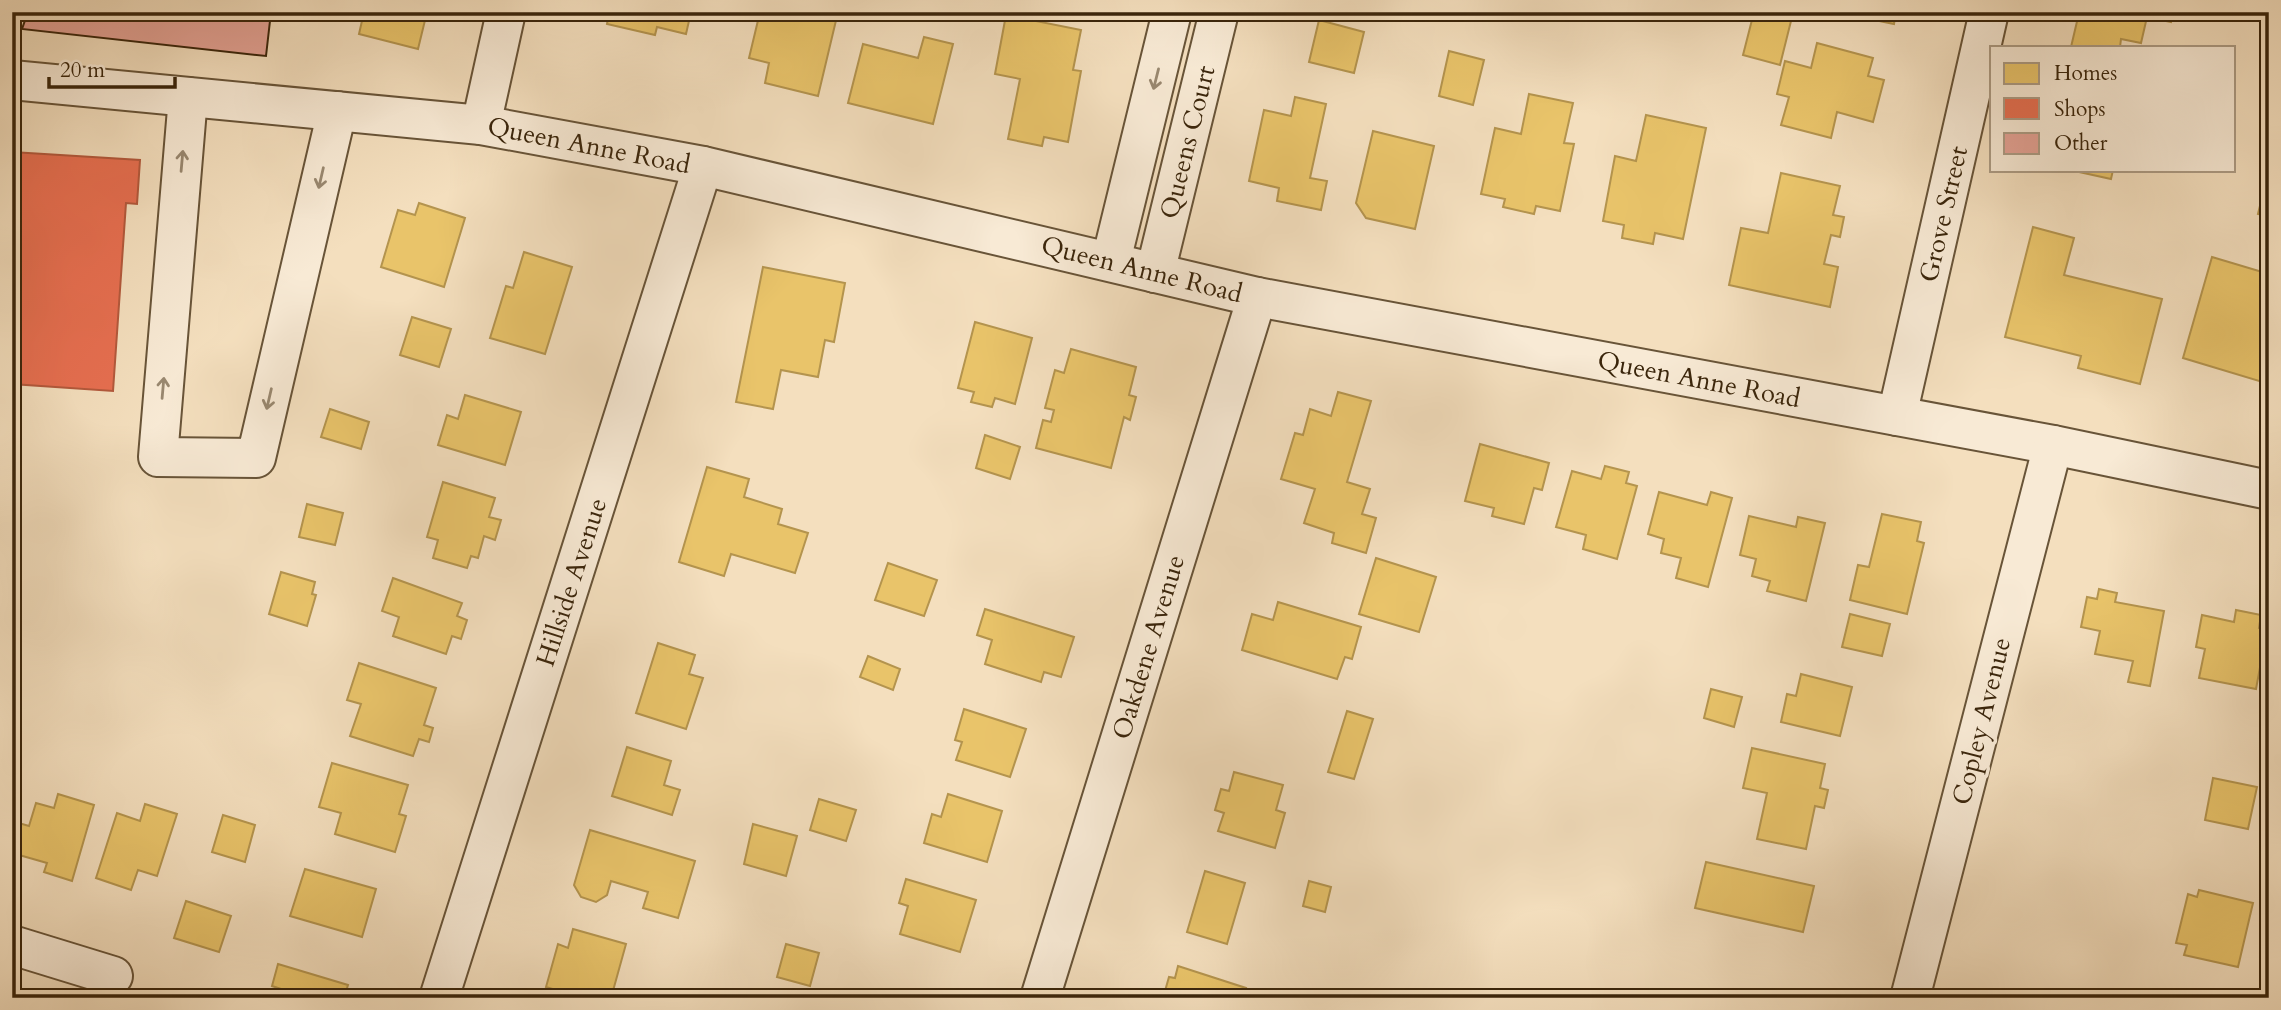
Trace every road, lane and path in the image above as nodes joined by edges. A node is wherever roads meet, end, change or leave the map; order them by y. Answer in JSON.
{"nodes":[{"id":1,"x":506,"y":12,"type":"edge"},
{"id":2,"x":1172,"y":12,"type":"edge"},
{"id":3,"x":1219,"y":12,"type":"edge"},
{"id":4,"x":1989,"y":12,"type":"edge"},
{"id":5,"x":12,"y":80,"type":"edge"},
{"id":6,"x":188,"y":97,"type":"junction"},
{"id":7,"x":337,"y":111,"type":"junction"},
{"id":8,"x":481,"y":125,"type":"junction"},
{"id":9,"x":703,"y":166,"type":"junction"},
{"id":10,"x":1111,"y":261,"type":"junction"},
{"id":11,"x":1155,"y":273,"type":"junction"},
{"id":12,"x":1257,"y":297,"type":"junction"},
{"id":13,"x":1897,"y":416,"type":"junction"},
{"id":14,"x":2053,"y":445,"type":"junction"},
{"id":15,"x":2269,"y":490,"type":"edge"},
{"id":16,"x":12,"y":945,"type":"edge"},
{"id":17,"x":113,"y":976,"type":"dead end"},
{"id":18,"x":439,"y":998,"type":"edge"},
{"id":19,"x":1040,"y":998,"type":"edge"},
{"id":20,"x":1910,"y":998,"type":"edge"}],
"edges":[{"from":1,"to":8,"type":"street"},
{"from":2,"to":10,"type":"street","name":"Queens Court","one_way":true},
{"from":3,"to":11,"type":"street","name":"Queens Court"},
{"from":4,"to":13,"type":"street","name":"Grove Street"},
{"from":5,"to":6,"type":"street","name":"Queen Anne Road"},
{"from":6,"to":7,"type":"street","name":"Queen Anne Road"},
{"from":7,"to":6,"type":"street","one_way":true},
{"from":7,"to":8,"type":"street","name":"Queen Anne Road"},
{"from":8,"to":9,"type":"street","name":"Queen Anne Road"},
{"from":9,"to":10,"type":"street","name":"Queen Anne Road"},
{"from":9,"to":18,"type":"street","name":"Hillside Avenue"},
{"from":10,"to":11,"type":"street","name":"Queen Anne Road"},
{"from":11,"to":12,"type":"street","name":"Queen Anne Road"},
{"from":12,"to":13,"type":"street","name":"Queen Anne Road"},
{"from":12,"to":19,"type":"street","name":"Oakdene Avenue"},
{"from":13,"to":14,"type":"street","name":"Queen Anne Road"},
{"from":14,"to":15,"type":"street","name":"Queen Anne Road"},
{"from":14,"to":20,"type":"street","name":"Copley Avenue"},
{"from":16,"to":17,"type":"street"}]}
